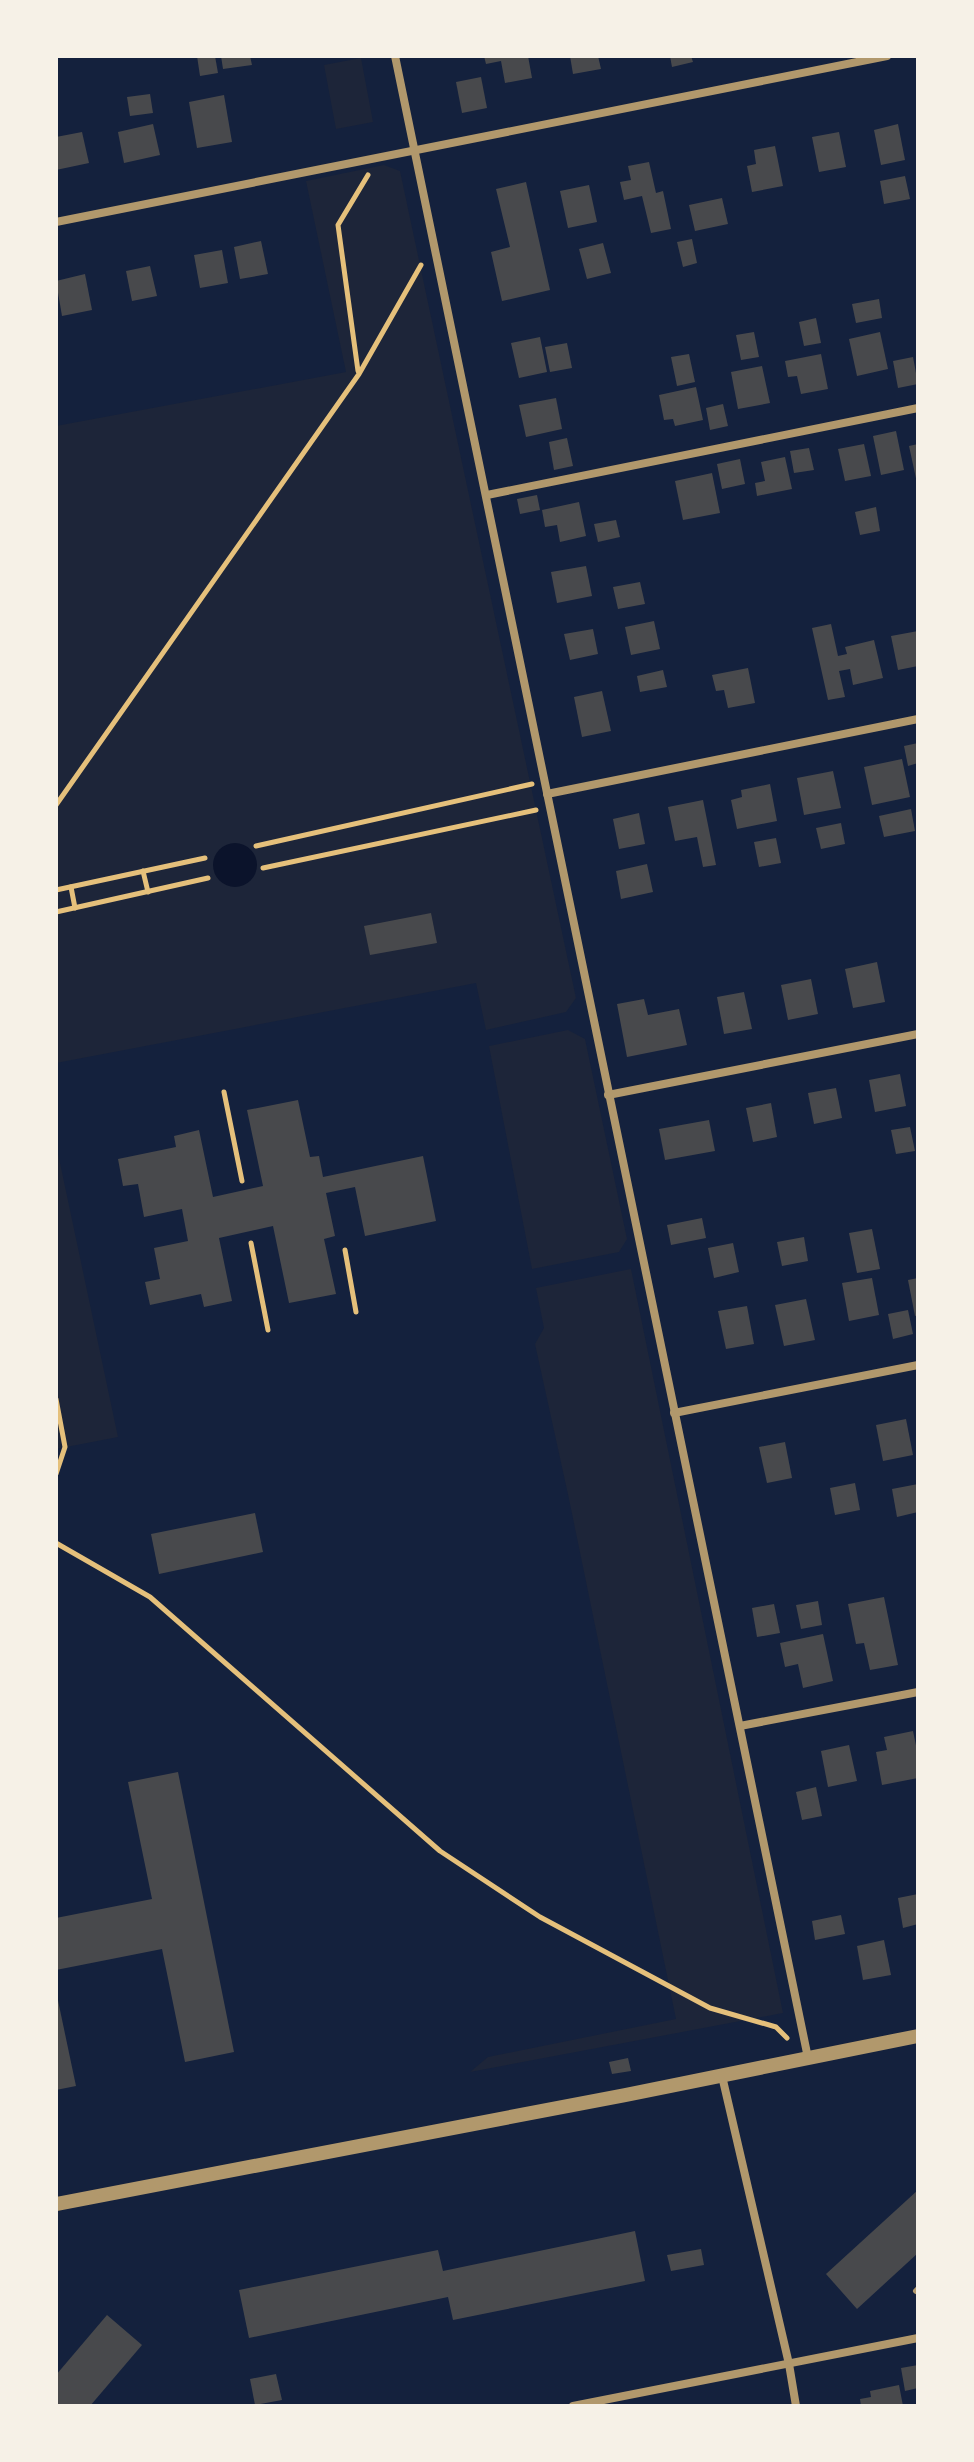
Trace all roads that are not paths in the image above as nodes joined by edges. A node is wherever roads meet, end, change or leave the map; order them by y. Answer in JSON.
{"nodes":[{"id":1,"x":395,"y":56,"type":"edge"},
{"id":2,"x":887,"y":56,"type":"edge"},
{"id":3,"x":413,"y":150,"type":"junction"},
{"id":4,"x":56,"y":222,"type":"edge"},
{"id":5,"x":918,"y":408,"type":"edge"},
{"id":6,"x":487,"y":495,"type":"junction"},
{"id":7,"x":918,"y":719,"type":"edge"},
{"id":8,"x":547,"y":794,"type":"junction"},
{"id":9,"x":918,"y":1034,"type":"edge"},
{"id":10,"x":608,"y":1095,"type":"junction"},
{"id":11,"x":918,"y":1365,"type":"edge"},
{"id":12,"x":674,"y":1413,"type":"junction"},
{"id":13,"x":918,"y":1692,"type":"edge"},
{"id":14,"x":740,"y":1726,"type":"junction"},
{"id":15,"x":918,"y":2036,"type":"edge"},
{"id":16,"x":808,"y":2058,"type":"junction"},
{"id":17,"x":722,"y":2076,"type":"junction"},
{"id":18,"x":56,"y":2204,"type":"edge"},
{"id":19,"x":918,"y":2338,"type":"edge"},
{"id":20,"x":789,"y":2364,"type":"junction"},
{"id":21,"x":573,"y":2406,"type":"edge"},
{"id":22,"x":796,"y":2406,"type":"edge"}],
"edges":[{"from":1,"to":3,"type":"street"},
{"from":2,"to":3,"type":"street"},
{"from":3,"to":4,"type":"street"},
{"from":3,"to":6,"type":"street"},
{"from":5,"to":6,"type":"street"},
{"from":6,"to":8,"type":"street"},
{"from":7,"to":8,"type":"street"},
{"from":8,"to":10,"type":"street"},
{"from":9,"to":10,"type":"street"},
{"from":10,"to":12,"type":"street"},
{"from":11,"to":12,"type":"street"},
{"from":12,"to":14,"type":"street"},
{"from":13,"to":14,"type":"street"},
{"from":14,"to":16,"type":"street"},
{"from":15,"to":16,"type":"street"},
{"from":16,"to":17,"type":"street"},
{"from":17,"to":18,"type":"street"},
{"from":17,"to":20,"type":"street"},
{"from":19,"to":20,"type":"street"},
{"from":20,"to":21,"type":"street"},
{"from":20,"to":22,"type":"street"}]}
